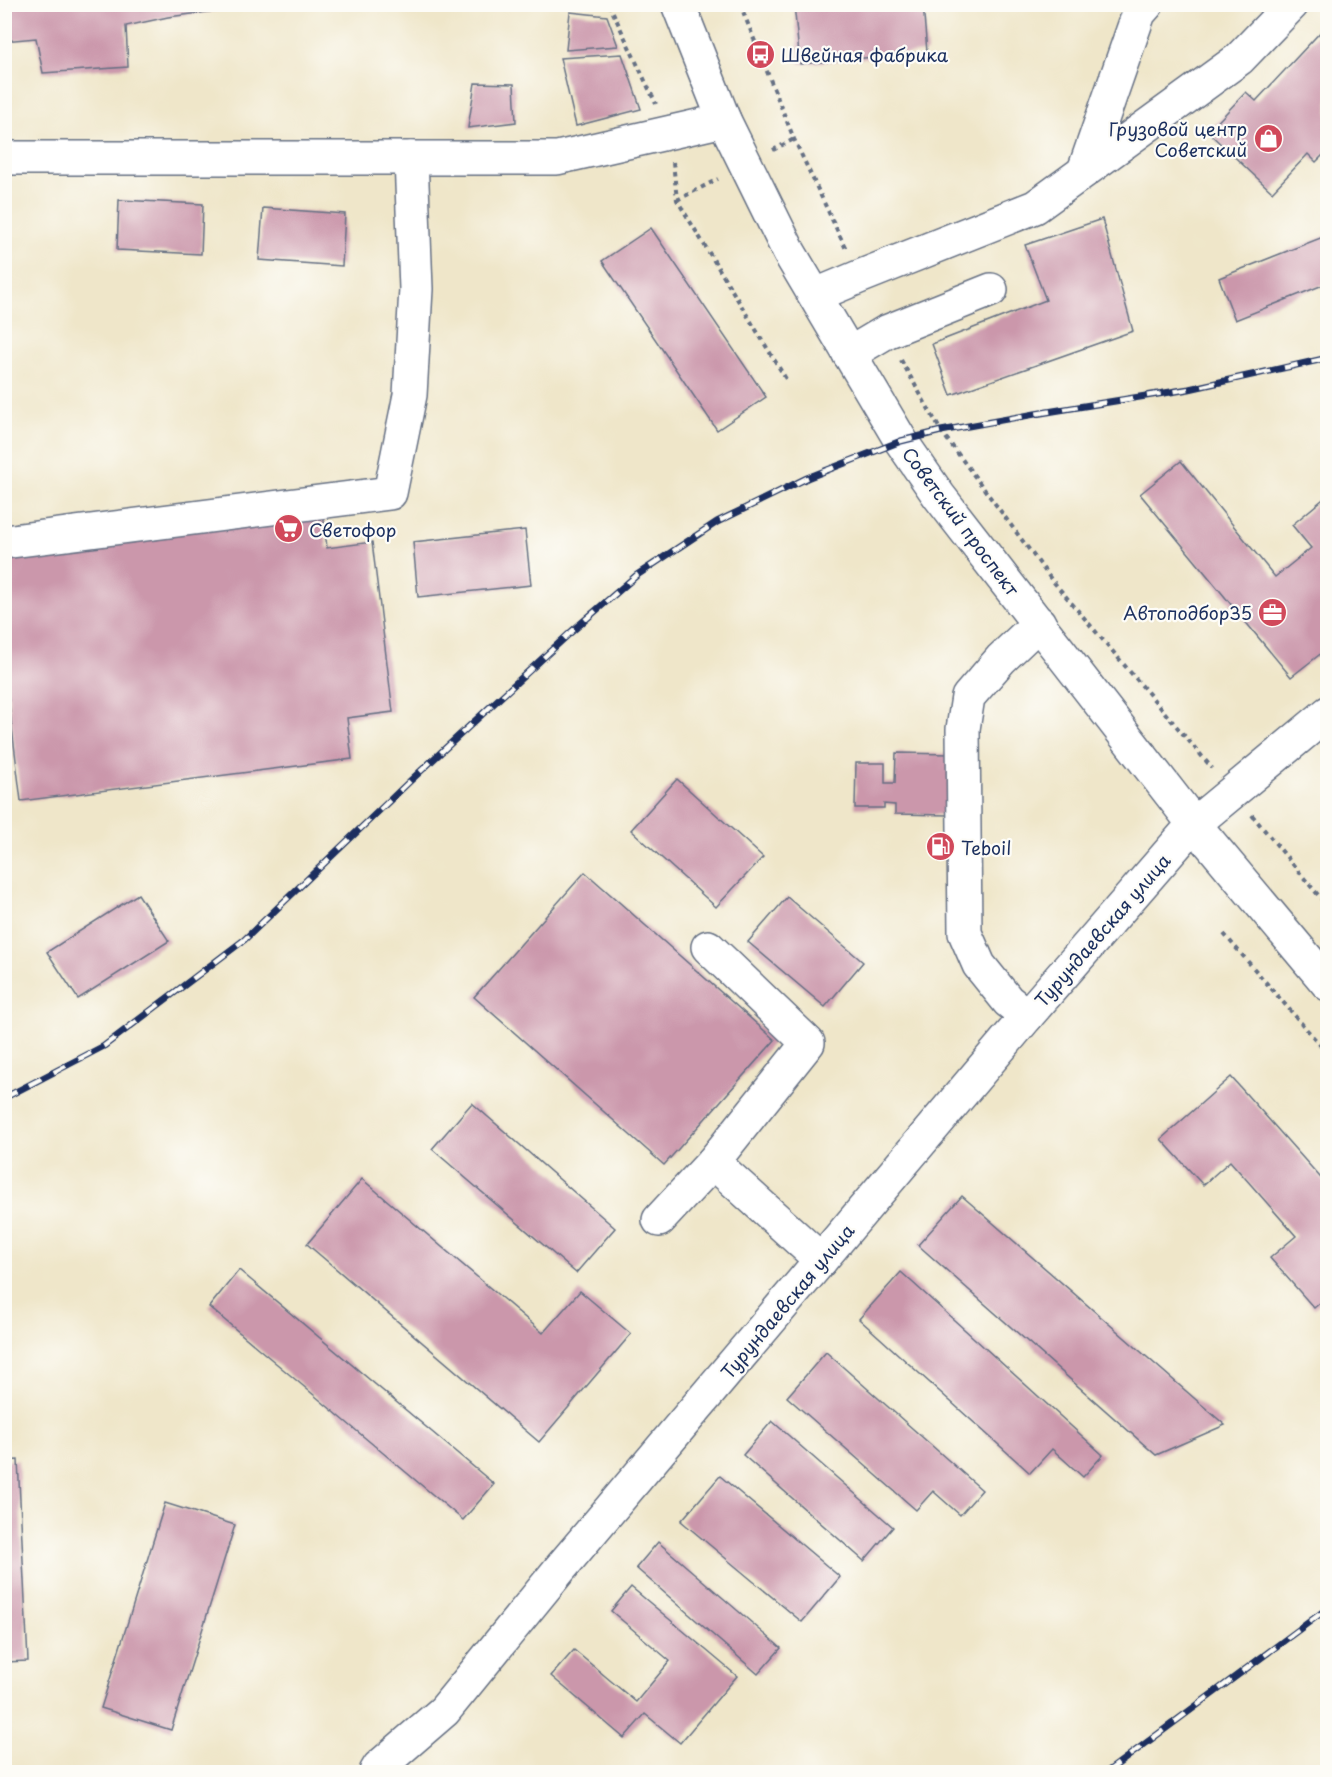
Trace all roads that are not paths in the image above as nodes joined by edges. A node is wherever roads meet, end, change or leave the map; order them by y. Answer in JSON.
{"nodes":[{"id":1,"x":678,"y":4,"type":"edge"},
{"id":2,"x":1147,"y":4,"type":"edge"},
{"id":3,"x":1292,"y":4,"type":"edge"},
{"id":4,"x":724,"y":120,"type":"junction"},
{"id":5,"x":4,"y":158,"type":"edge"},
{"id":6,"x":411,"y":158,"type":"junction"},
{"id":7,"x":1084,"y":171,"type":"junction"},
{"id":8,"x":991,"y":290,"type":"dead end"},
{"id":9,"x":816,"y":296,"type":"junction"},
{"id":10,"x":849,"y":354,"type":"junction"},
{"id":11,"x":4,"y":542,"type":"edge"},
{"id":12,"x":1040,"y":623,"type":"junction"},
{"id":13,"x":1328,"y":713,"type":"edge"},
{"id":14,"x":1194,"y":824,"type":"junction"},
{"id":15,"x":708,"y":947,"type":"dead end"},
{"id":16,"x":1328,"y":984,"type":"edge"},
{"id":17,"x":1027,"y":1016,"type":"junction"},
{"id":18,"x":713,"y":1162,"type":"junction"},
{"id":19,"x":659,"y":1220,"type":"dead end"},
{"id":20,"x":821,"y":1260,"type":"junction"},
{"id":21,"x":373,"y":1771,"type":"edge"}],
"edges":[{"from":1,"to":4,"type":"street","name":"Советский проспект"},
{"from":2,"to":7,"type":"street"},
{"from":3,"to":7,"type":"street"},
{"from":4,"to":6,"type":"street"},
{"from":4,"to":9,"type":"street","name":"Советский проспект"},
{"from":5,"to":6,"type":"street"},
{"from":6,"to":11,"type":"street"},
{"from":7,"to":9,"type":"street"},
{"from":8,"to":10,"type":"street"},
{"from":9,"to":10,"type":"street","name":"Советский проспект"},
{"from":10,"to":12,"type":"street","name":"Советский проспект"},
{"from":12,"to":14,"type":"street","name":"Советский проспект"},
{"from":12,"to":17,"type":"street"},
{"from":13,"to":14,"type":"street","name":"Турундаевская улица"},
{"from":14,"to":16,"type":"street","name":"Советский проспект"},
{"from":14,"to":17,"type":"street","name":"Турундаевская улица"},
{"from":15,"to":18,"type":"street"},
{"from":17,"to":20,"type":"street","name":"Турундаевская улица"},
{"from":18,"to":19,"type":"street"},
{"from":18,"to":20,"type":"street"},
{"from":20,"to":21,"type":"street","name":"Турундаевская улица"}]}
